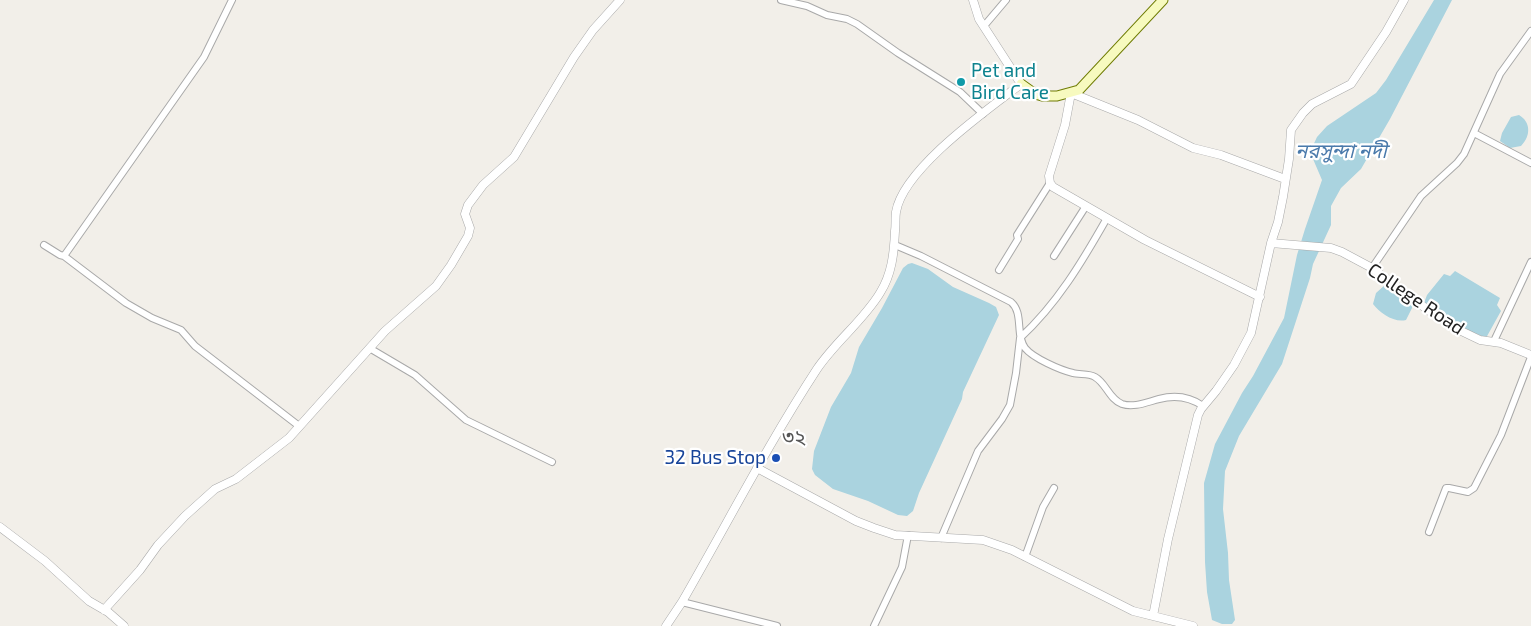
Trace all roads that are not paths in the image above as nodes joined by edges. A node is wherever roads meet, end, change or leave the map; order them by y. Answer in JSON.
{"nodes":[{"id":1,"x":232,"y":0,"type":"edge"},
{"id":2,"x":620,"y":0,"type":"edge"},
{"id":3,"x":781,"y":0,"type":"edge"},
{"id":4,"x":972,"y":0,"type":"edge"},
{"id":5,"x":1006,"y":0,"type":"edge"},
{"id":6,"x":1162,"y":0,"type":"edge"},
{"id":7,"x":1400,"y":1,"type":"edge"},
{"id":8,"x":984,"y":26,"type":"junction"},
{"id":9,"x":1531,"y":31,"type":"edge"},
{"id":10,"x":1021,"y":84,"type":"junction"},
{"id":11,"x":1071,"y":93,"type":"junction"},
{"id":12,"x":983,"y":114,"type":"junction"},
{"id":13,"x":1474,"y":132,"type":"junction"},
{"id":14,"x":1531,"y":163,"type":"edge"},
{"id":15,"x":1285,"y":179,"type":"junction"},
{"id":16,"x":1050,"y":183,"type":"junction"},
{"id":17,"x":1086,"y":206,"type":"junction"},
{"id":18,"x":1107,"y":218,"type":"junction"},
{"id":19,"x":1271,"y":243,"type":"junction"},
{"id":20,"x":44,"y":245,"type":"dead end"},
{"id":21,"x":895,"y":245,"type":"junction"},
{"id":22,"x":64,"y":256,"type":"junction"},
{"id":23,"x":1054,"y":256,"type":"dead end"},
{"id":24,"x":1531,"y":262,"type":"edge"},
{"id":25,"x":1372,"y":268,"type":"junction"},
{"id":26,"x":999,"y":270,"type":"dead end"},
{"id":27,"x":1260,"y":297,"type":"junction"},
{"id":28,"x":1020,"y":338,"type":"junction"},
{"id":29,"x":1494,"y":341,"type":"junction"},
{"id":30,"x":371,"y":349,"type":"junction"},
{"id":31,"x":1531,"y":356,"type":"edge"},
{"id":32,"x":1203,"y":406,"type":"junction"},
{"id":33,"x":299,"y":426,"type":"junction"},
{"id":34,"x":552,"y":462,"type":"dead end"},
{"id":35,"x":757,"y":468,"type":"junction"},
{"id":36,"x":1054,"y":488,"type":"dead end"},
{"id":37,"x":0,"y":526,"type":"edge"},
{"id":38,"x":1429,"y":532,"type":"dead end"},
{"id":39,"x":908,"y":535,"type":"junction"},
{"id":40,"x":941,"y":538,"type":"junction"},
{"id":41,"x":1025,"y":557,"type":"junction"},
{"id":42,"x":682,"y":602,"type":"junction"},
{"id":43,"x":104,"y":610,"type":"junction"},
{"id":44,"x":1153,"y":616,"type":"junction"},
{"id":45,"x":124,"y":626,"type":"edge"},
{"id":46,"x":666,"y":626,"type":"edge"},
{"id":47,"x":777,"y":626,"type":"edge"},
{"id":48,"x":874,"y":626,"type":"edge"},
{"id":49,"x":1192,"y":626,"type":"edge"}],
"edges":[{"from":1,"to":22,"type":"street"},
{"from":2,"to":30,"type":"street"},
{"from":3,"to":12,"type":"street"},
{"from":4,"to":8,"type":"street"},
{"from":5,"to":8,"type":"street"},
{"from":6,"to":11,"type":"main road"},
{"from":7,"to":15,"type":"street"},
{"from":8,"to":10,"type":"street"},
{"from":9,"to":13,"type":"street"},
{"from":10,"to":11,"type":"main road"},
{"from":10,"to":12,"type":"street"},
{"from":11,"to":15,"type":"street"},
{"from":11,"to":16,"type":"street"},
{"from":12,"to":21,"type":"street"},
{"from":13,"to":14,"type":"street"},
{"from":13,"to":25,"type":"street"},
{"from":15,"to":19,"type":"street"},
{"from":16,"to":17,"type":"street"},
{"from":16,"to":26,"type":"street"},
{"from":17,"to":18,"type":"street"},
{"from":17,"to":23,"type":"street"},
{"from":18,"to":27,"type":"street"},
{"from":18,"to":28,"type":"street"},
{"from":19,"to":25,"type":"street","name":"College Road"},
{"from":19,"to":27,"type":"street"},
{"from":20,"to":22,"type":"street"},
{"from":21,"to":28,"type":"street"},
{"from":21,"to":35,"type":"street"},
{"from":22,"to":33,"type":"street"},
{"from":24,"to":29,"type":"street"},
{"from":25,"to":29,"type":"street","name":"College Road"},
{"from":27,"to":32,"type":"street"},
{"from":28,"to":32,"type":"street"},
{"from":28,"to":40,"type":"street"},
{"from":29,"to":31,"type":"street","name":"College Road"},
{"from":30,"to":33,"type":"street"},
{"from":30,"to":34,"type":"street"},
{"from":31,"to":38,"type":"street"},
{"from":32,"to":44,"type":"street"},
{"from":33,"to":43,"type":"street"},
{"from":35,"to":39,"type":"street"},
{"from":35,"to":42,"type":"street"},
{"from":36,"to":41,"type":"street"},
{"from":37,"to":43,"type":"street"},
{"from":39,"to":40,"type":"street"},
{"from":39,"to":48,"type":"street"},
{"from":40,"to":41,"type":"street"},
{"from":41,"to":44,"type":"street"},
{"from":42,"to":46,"type":"street"},
{"from":42,"to":47,"type":"street"},
{"from":43,"to":45,"type":"street"},
{"from":44,"to":49,"type":"street"}]}
